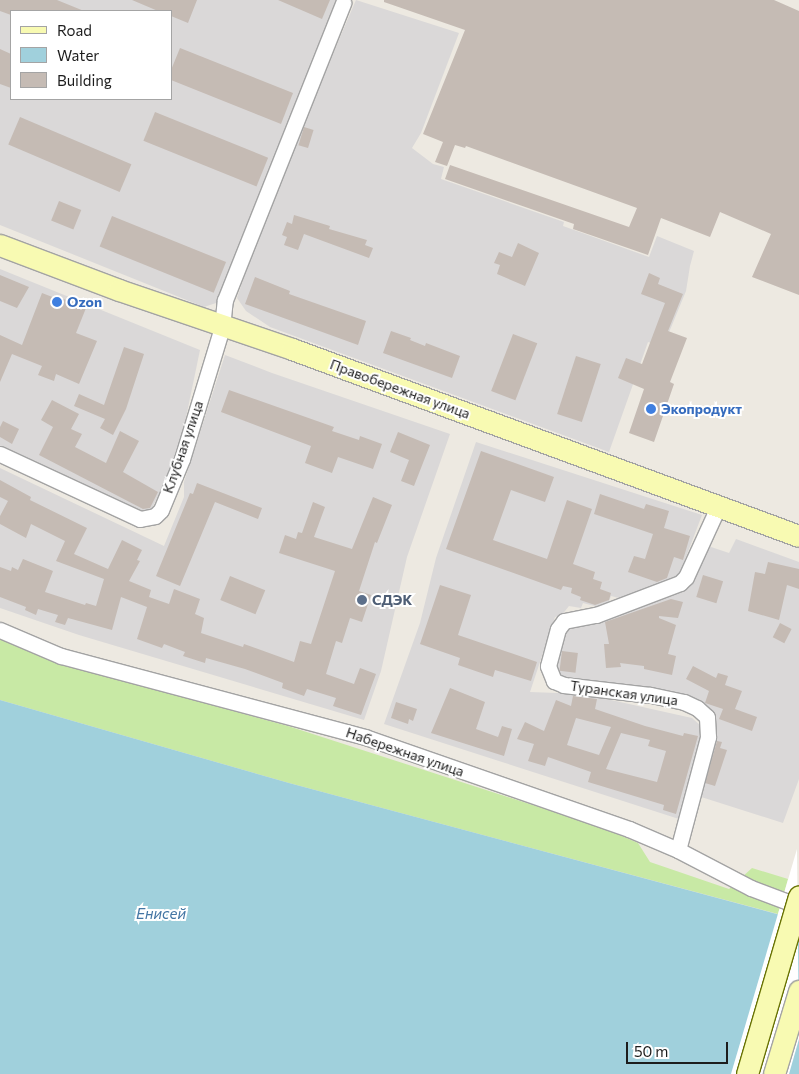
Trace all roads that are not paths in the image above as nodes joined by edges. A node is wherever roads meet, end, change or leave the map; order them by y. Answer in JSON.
{"nodes":[{"id":1,"x":344,"y":3,"type":"dead end"},
{"id":2,"x":0,"y":245,"type":"edge"},
{"id":3,"x":222,"y":327,"type":"junction"},
{"id":4,"x":0,"y":454,"type":"edge"},
{"id":5,"x":718,"y":505,"type":"junction"},
{"id":6,"x":799,"y":536,"type":"edge"},
{"id":7,"x":0,"y":630,"type":"edge"},
{"id":8,"x":678,"y":850,"type":"junction"},
{"id":9,"x":799,"y":896,"type":"edge"},
{"id":10,"x":799,"y":906,"type":"edge"},
{"id":11,"x":799,"y":991,"type":"edge"},
{"id":12,"x":747,"y":1074,"type":"edge"},
{"id":13,"x":774,"y":1074,"type":"edge"}],
"edges":[{"from":1,"to":3,"type":"street"},
{"from":2,"to":3,"type":"street","name":"Правобережная улица"},
{"from":3,"to":4,"type":"street","name":"Клубная улица"},
{"from":3,"to":5,"type":"street","name":"Правобережная улица"},
{"from":5,"to":6,"type":"street","name":"Правобережная улица"},
{"from":5,"to":8,"type":"street","name":"Туранская улица"},
{"from":7,"to":8,"type":"street","name":"Набережная улица"},
{"from":8,"to":10,"type":"street","name":"Набережная улица"},
{"from":9,"to":12,"type":"street","bridge":true},
{"from":11,"to":13,"type":"street"}]}
